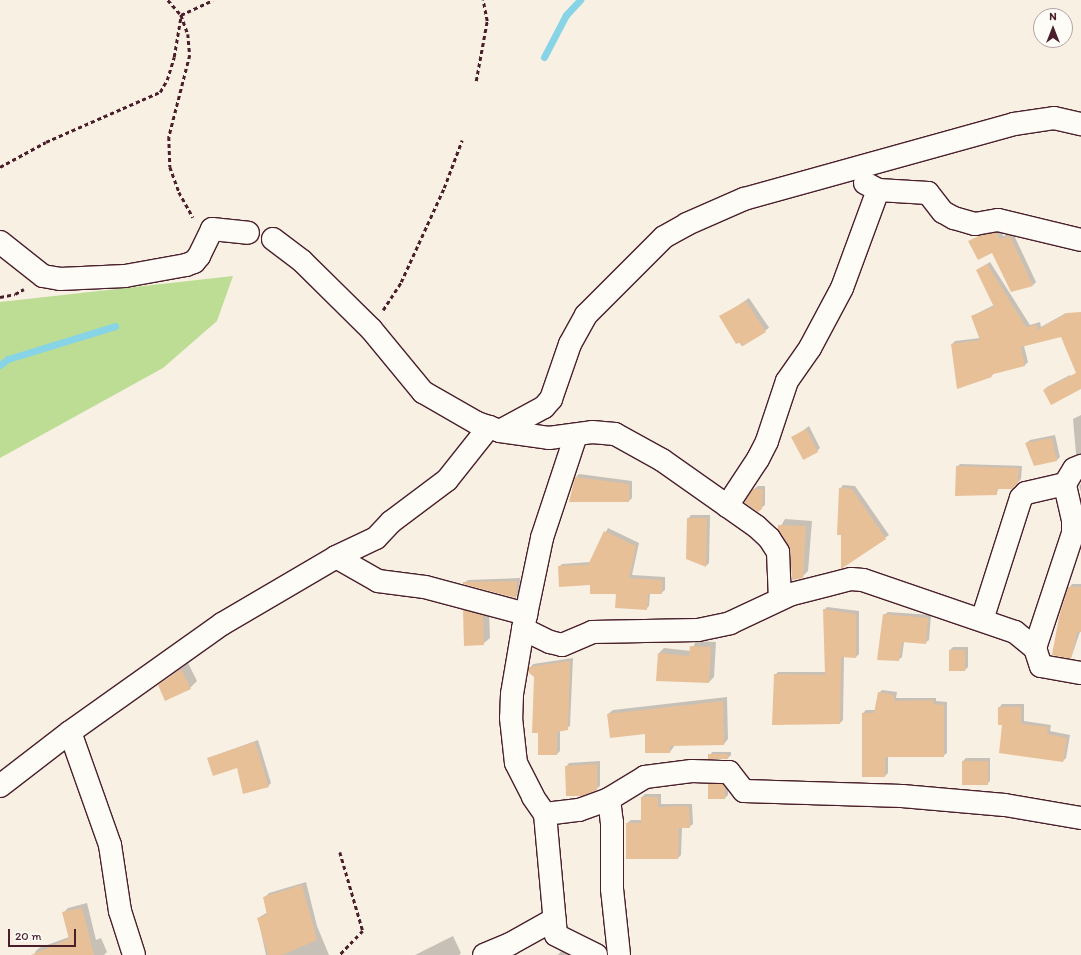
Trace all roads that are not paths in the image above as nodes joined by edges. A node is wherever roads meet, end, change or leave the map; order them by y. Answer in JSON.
{"nodes":[{"id":1,"x":1081,"y":124,"type":"edge"},
{"id":2,"x":847,"y":172,"type":"junction"},
{"id":3,"x":878,"y":190,"type":"junction"},
{"id":4,"x":248,"y":233,"type":"dead end"},
{"id":5,"x":273,"y":239,"type":"dead end"},
{"id":6,"x":1081,"y":240,"type":"edge"},
{"id":7,"x":0,"y":242,"type":"edge"},
{"id":8,"x":494,"y":429,"type":"junction"},
{"id":9,"x":576,"y":435,"type":"junction"},
{"id":10,"x":1081,"y":466,"type":"edge"},
{"id":11,"x":1065,"y":484,"type":"junction"},
{"id":12,"x":727,"y":506,"type":"junction"},
{"id":13,"x":336,"y":558,"type":"junction"},
{"id":14,"x":780,"y":599,"type":"junction"},
{"id":15,"x":982,"y":620,"type":"junction"},
{"id":16,"x":524,"y":621,"type":"junction"},
{"id":17,"x":1035,"y":648,"type":"junction"},
{"id":18,"x":1081,"y":673,"type":"edge"},
{"id":19,"x":70,"y":732,"type":"junction"},
{"id":20,"x":0,"y":786,"type":"edge"},
{"id":21,"x":609,"y":799,"type":"junction"},
{"id":22,"x":545,"y":814,"type":"junction"},
{"id":23,"x":1081,"y":818,"type":"edge"},
{"id":24,"x":555,"y":919,"type":"junction"},
{"id":25,"x":134,"y":955,"type":"edge"},
{"id":26,"x":484,"y":955,"type":"edge"},
{"id":27,"x":596,"y":955,"type":"edge"},
{"id":28,"x":619,"y":955,"type":"edge"}],
"edges":[{"from":1,"to":2,"type":"street"},
{"from":2,"to":3,"type":"street"},
{"from":2,"to":8,"type":"street"},
{"from":3,"to":6,"type":"street"},
{"from":3,"to":12,"type":"street"},
{"from":4,"to":7,"type":"street"},
{"from":5,"to":8,"type":"street"},
{"from":8,"to":9,"type":"street"},
{"from":8,"to":13,"type":"street"},
{"from":9,"to":12,"type":"street"},
{"from":9,"to":16,"type":"street"},
{"from":10,"to":11,"type":"street"},
{"from":11,"to":15,"type":"street"},
{"from":11,"to":17,"type":"street"},
{"from":12,"to":14,"type":"street"},
{"from":13,"to":16,"type":"street"},
{"from":13,"to":19,"type":"street"},
{"from":14,"to":15,"type":"street"},
{"from":14,"to":16,"type":"street"},
{"from":15,"to":17,"type":"street"},
{"from":16,"to":22,"type":"street"},
{"from":17,"to":18,"type":"street"},
{"from":19,"to":20,"type":"street"},
{"from":19,"to":25,"type":"street"},
{"from":21,"to":22,"type":"street"},
{"from":21,"to":23,"type":"street"},
{"from":21,"to":28,"type":"street"},
{"from":22,"to":24,"type":"street"},
{"from":24,"to":26,"type":"street"},
{"from":24,"to":27,"type":"street"}]}
